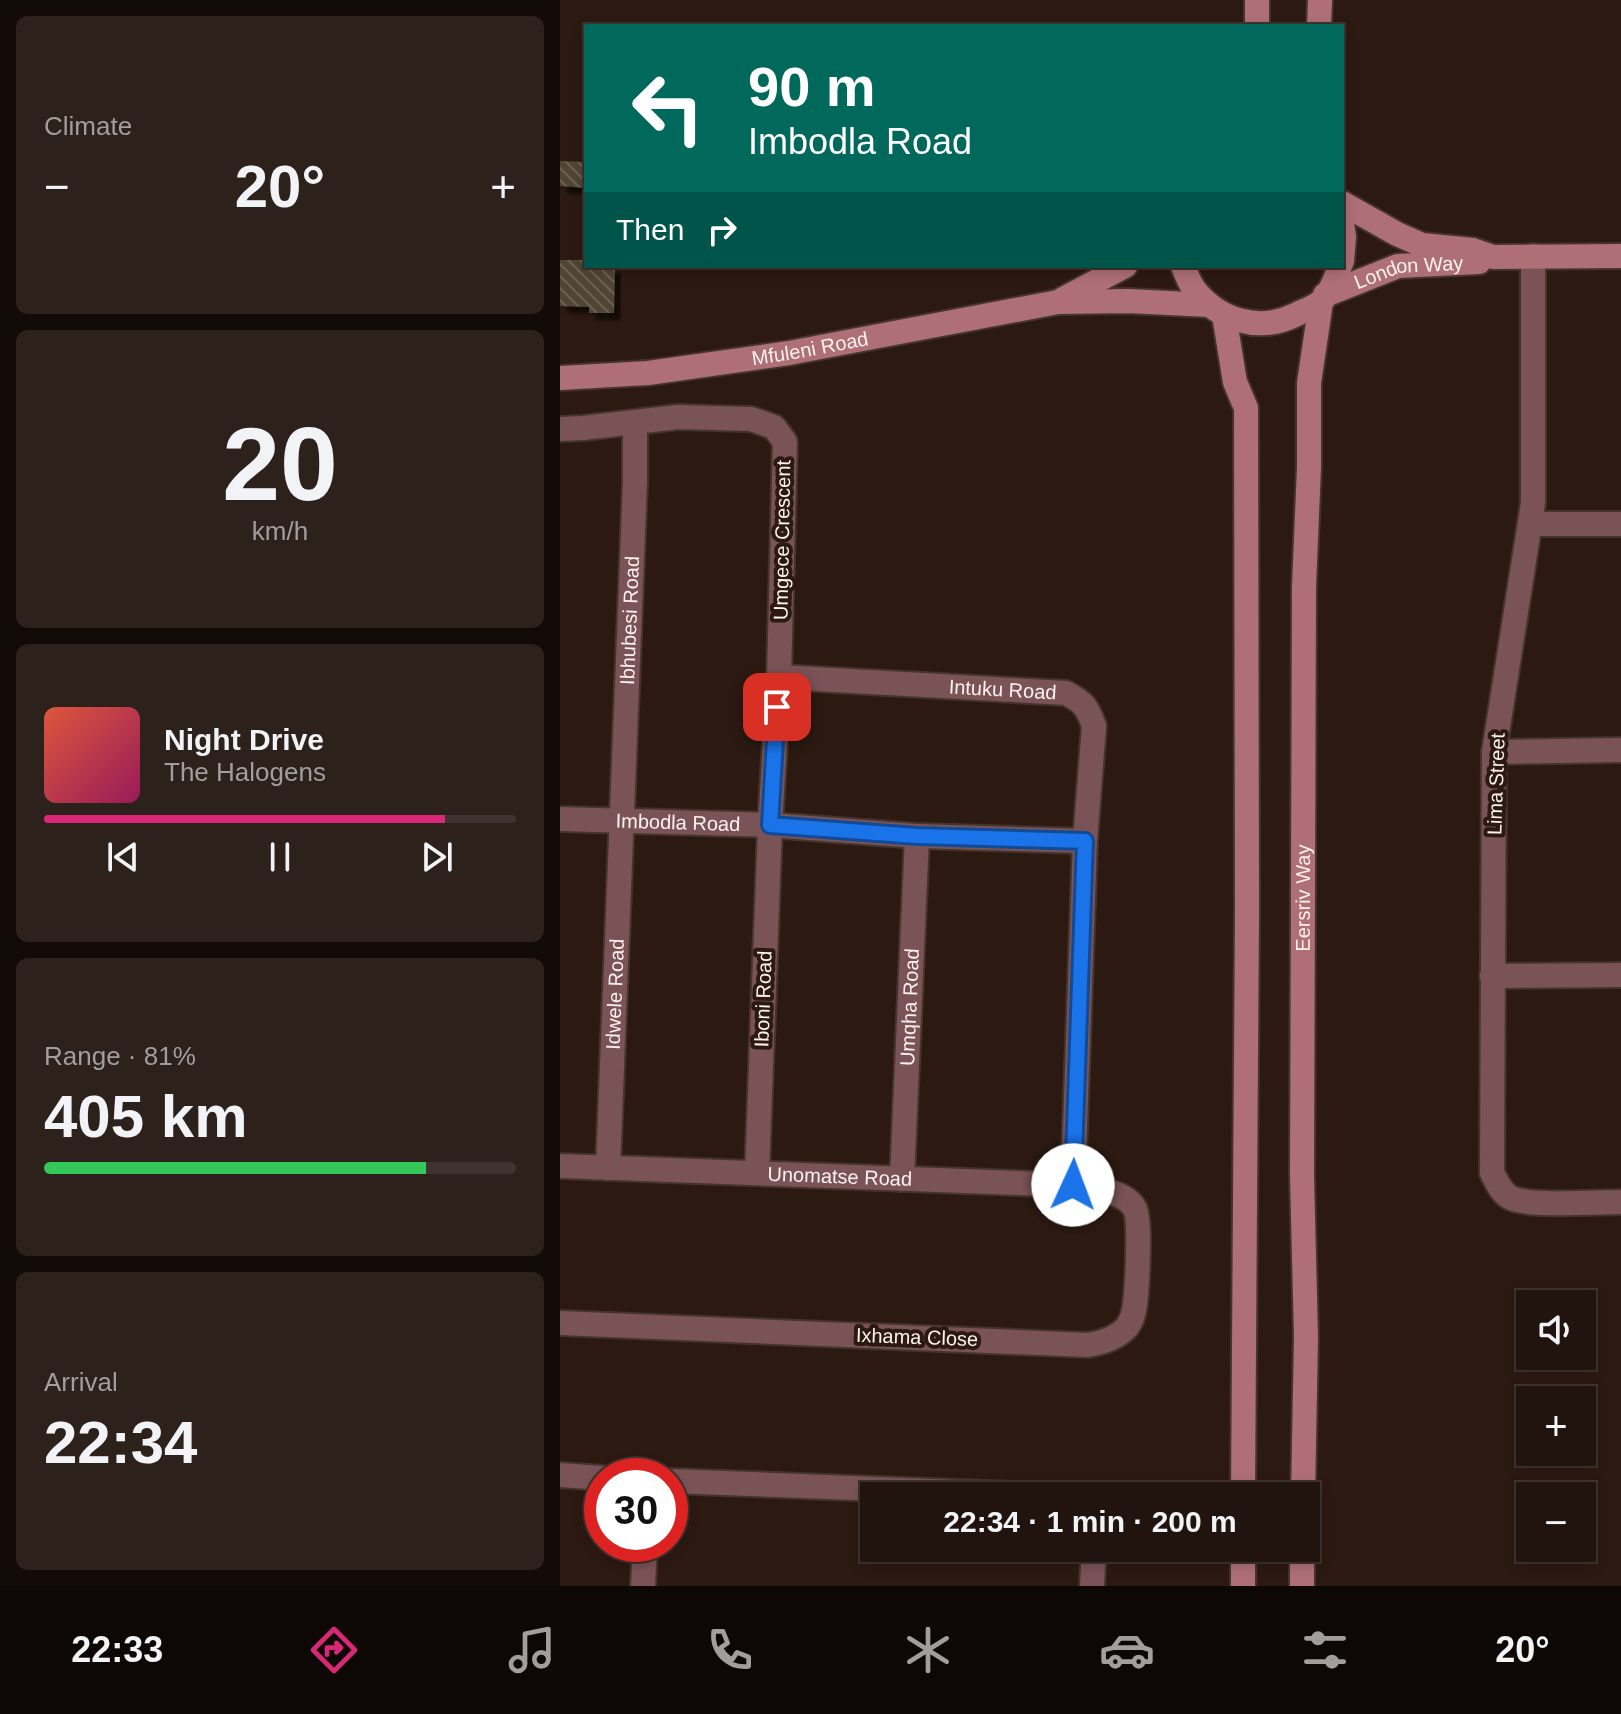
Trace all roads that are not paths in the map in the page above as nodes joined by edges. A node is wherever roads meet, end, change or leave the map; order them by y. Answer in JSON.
{"nodes":[{"id":1,"x":1257,"y":0,"type":"edge"},
{"id":2,"x":1320,"y":0,"type":"edge"},
{"id":3,"x":1257,"y":24,"type":"edge"},
{"id":4,"x":1319,"y":24,"type":"edge"},
{"id":5,"x":1344,"y":204,"type":"edge"},
{"id":6,"x":1533,"y":256,"type":"junction"},
{"id":7,"x":1621,"y":256,"type":"edge"},
{"id":8,"x":1493,"y":257,"type":"junction"},
{"id":9,"x":1121,"y":268,"type":"edge"},
{"id":10,"x":1184,"y":268,"type":"edge"},
{"id":11,"x":1340,"y":268,"type":"edge"},
{"id":12,"x":1323,"y":299,"type":"junction"},
{"id":13,"x":1058,"y":302,"type":"junction"},
{"id":14,"x":1217,"y":310,"type":"junction"},
{"id":15,"x":560,"y":378,"type":"edge"},
{"id":16,"x":635,"y":423,"type":"junction"},
{"id":17,"x":560,"y":429,"type":"edge"},
{"id":18,"x":1530,"y":524,"type":"junction"},
{"id":19,"x":1621,"y":524,"type":"edge"},
{"id":20,"x":779,"y":677,"type":"junction"},
{"id":21,"x":1621,"y":750,"type":"edge"},
{"id":22,"x":1494,"y":752,"type":"junction"},
{"id":23,"x":560,"y":819,"type":"edge"},
{"id":24,"x":622,"y":820,"type":"junction"},
{"id":25,"x":770,"y":825,"type":"junction"},
{"id":26,"x":917,"y":836,"type":"junction"},
{"id":27,"x":1085,"y":841,"type":"junction"},
{"id":28,"x":1621,"y":975,"type":"edge"},
{"id":29,"x":1492,"y":976,"type":"junction"},
{"id":30,"x":560,"y":1166,"type":"edge"},
{"id":31,"x":608,"y":1168,"type":"junction"},
{"id":32,"x":757,"y":1173,"type":"junction"},
{"id":33,"x":902,"y":1179,"type":"junction"},
{"id":34,"x":1073,"y":1185,"type":"junction"},
{"id":35,"x":1119,"y":1195,"type":"joint"},
{"id":36,"x":1621,"y":1202,"type":"edge"},
{"id":37,"x":560,"y":1323,"type":"edge"},
{"id":38,"x":560,"y":1475,"type":"edge"},
{"id":39,"x":584,"y":1477,"type":"edge"},
{"id":40,"x":688,"y":1482,"type":"edge"},
{"id":41,"x":1243,"y":1482,"type":"edge"},
{"id":42,"x":1303,"y":1482,"type":"edge"},
{"id":43,"x":860,"y":1488,"type":"edge"},
{"id":44,"x":644,"y":1562,"type":"edge"},
{"id":45,"x":1093,"y":1562,"type":"edge"},
{"id":46,"x":1243,"y":1562,"type":"edge"},
{"id":47,"x":1302,"y":1562,"type":"edge"},
{"id":48,"x":643,"y":1586,"type":"edge"},
{"id":49,"x":1092,"y":1586,"type":"edge"},
{"id":50,"x":1243,"y":1586,"type":"edge"},
{"id":51,"x":1302,"y":1586,"type":"edge"}],
"edges":[{"from":1,"to":3,"type":"main road"},
{"from":2,"to":4,"type":"main road"},
{"from":5,"to":8,"type":"main road","name":"London Way"},
{"from":6,"to":7,"type":"main road","name":"London Way"},
{"from":6,"to":8,"type":"main road","name":"London Way"},
{"from":6,"to":18,"type":"street","name":"Lima Street"},
{"from":8,"to":12,"type":"main road","name":"London Way"},
{"from":9,"to":13,"type":"main road","name":"Mfuleni Road"},
{"from":10,"to":14,"type":"main road"},
{"from":11,"to":12,"type":"main road","name":"Eersriv Way"},
{"from":12,"to":14,"type":"main road","name":"London Way"},
{"from":12,"to":42,"type":"main road","name":"Eersriv Way"},
{"from":13,"to":14,"type":"main road","name":"Mfuleni Road"},
{"from":13,"to":15,"type":"main road","name":"Mfuleni Road"},
{"from":14,"to":41,"type":"main road"},
{"from":16,"to":17,"type":"street","name":"Umgece Crescent"},
{"from":16,"to":20,"type":"street","name":"Umgece Crescent"},
{"from":16,"to":24,"type":"street","name":"Ibhubesi Road"},
{"from":18,"to":19,"type":"street"},
{"from":18,"to":22,"type":"street","name":"Lima Street"},
{"from":20,"to":25,"type":"street","name":"Umgece Crescent"},
{"from":20,"to":27,"type":"street","name":"Intuku Road"},
{"from":21,"to":22,"type":"street"},
{"from":22,"to":29,"type":"street","name":"Lima Street"},
{"from":23,"to":24,"type":"street","name":"Imbodla Road"},
{"from":24,"to":25,"type":"street","name":"Imbodla Road"},
{"from":24,"to":31,"type":"street","name":"Idwele Road"},
{"from":25,"to":26,"type":"street","name":"Imbodla Road"},
{"from":25,"to":32,"type":"street","name":"Iboni Road"},
{"from":26,"to":27,"type":"street","name":"Imbodla Road"},
{"from":26,"to":33,"type":"street","name":"Umqha Road"},
{"from":27,"to":34,"type":"street","name":"Intuku Road"},
{"from":28,"to":29,"type":"street"},
{"from":29,"to":36,"type":"street","name":"Lima Street"},
{"from":30,"to":31,"type":"street","name":"Unomatse Road"},
{"from":31,"to":32,"type":"street","name":"Unomatse Road"},
{"from":32,"to":33,"type":"street","name":"Unomatse Road"},
{"from":33,"to":34,"type":"street","name":"Unomatse Road"},
{"from":34,"to":35,"type":"street","name":"Unomatse Road"},
{"from":35,"to":37,"type":"street","name":"Ixhama Close"},
{"from":38,"to":39,"type":"street"},
{"from":40,"to":43,"type":"street"},
{"from":44,"to":48,"type":"street"},
{"from":45,"to":49,"type":"street"},
{"from":46,"to":50,"type":"main road"},
{"from":47,"to":51,"type":"main road"}]}
